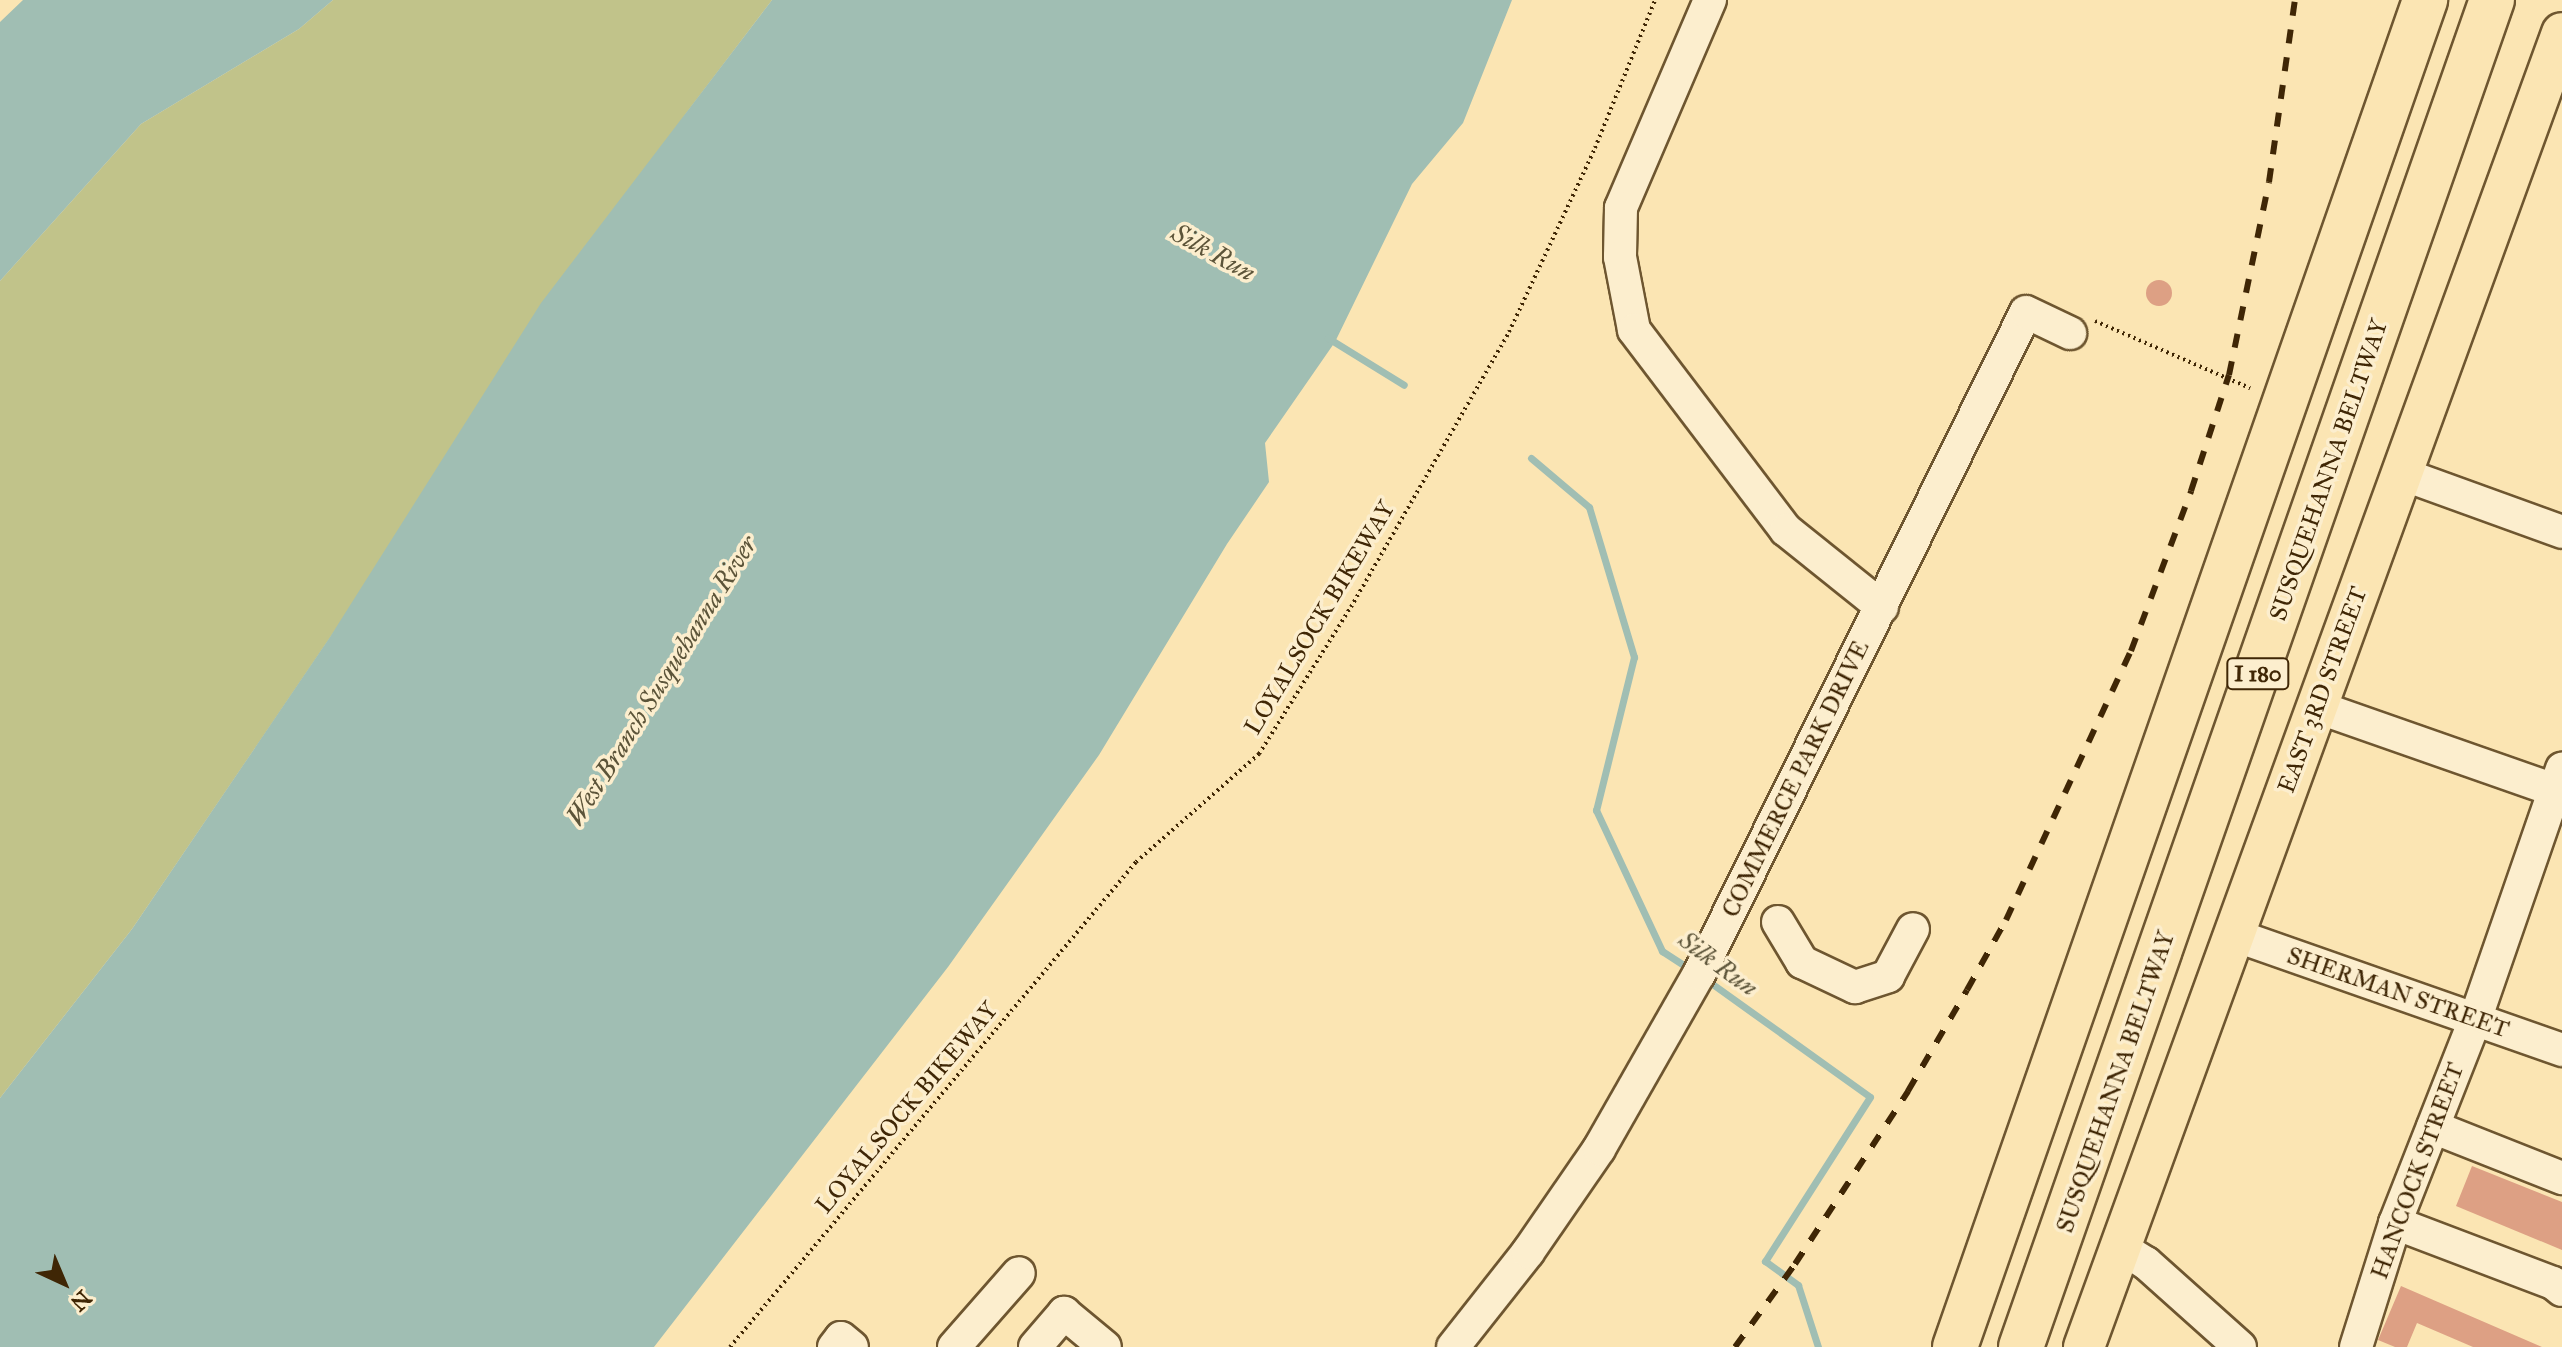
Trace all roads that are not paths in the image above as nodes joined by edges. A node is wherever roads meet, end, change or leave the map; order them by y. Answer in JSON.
{"nodes":[{"id":1,"x":1710,"y":0,"type":"edge"},
{"id":2,"x":2425,"y":0,"type":"edge"},
{"id":3,"x":2492,"y":0,"type":"edge"},
{"id":4,"x":2562,"y":33,"type":"edge"},
{"id":5,"x":2082,"y":326,"type":"road end"},
{"id":6,"x":2402,"y":474,"type":"junction"},
{"id":7,"x":2562,"y":532,"type":"edge"},
{"id":8,"x":1882,"y":607,"type":"junction"},
{"id":9,"x":2317,"y":707,"type":"junction"},
{"id":10,"x":2559,"y":784,"type":"edge"},
{"id":11,"x":2116,"y":890,"type":"junction"},
{"id":12,"x":1778,"y":922,"type":"dead end"},
{"id":13,"x":1913,"y":929,"type":"dead end"},
{"id":14,"x":2234,"y":935,"type":"junction"},
{"id":15,"x":2475,"y":1020,"type":"junction"},
{"id":16,"x":2562,"y":1050,"type":"edge"},
{"id":17,"x":2433,"y":1127,"type":"junction"},
{"id":18,"x":2562,"y":1178,"type":"edge"},
{"id":19,"x":2395,"y":1223,"type":"junction"},
{"id":20,"x":2120,"y":1247,"type":"junction"},
{"id":21,"x":1019,"y":1273,"type":"dead end"},
{"id":22,"x":2562,"y":1290,"type":"edge"},
{"id":23,"x":834,"y":1347,"type":"edge"},
{"id":24,"x":852,"y":1347,"type":"edge"},
{"id":25,"x":954,"y":1347,"type":"edge"},
{"id":26,"x":1035,"y":1347,"type":"edge"},
{"id":27,"x":1105,"y":1347,"type":"edge"},
{"id":28,"x":1453,"y":1347,"type":"edge"},
{"id":29,"x":1925,"y":1347,"type":"edge"},
{"id":30,"x":1955,"y":1347,"type":"edge"},
{"id":31,"x":2021,"y":1347,"type":"edge"},
{"id":32,"x":2084,"y":1347,"type":"edge"},
{"id":33,"x":2240,"y":1347,"type":"edge"},
{"id":34,"x":2356,"y":1347,"type":"edge"}],
"edges":[{"from":1,"to":8,"type":"street"},
{"from":2,"to":11,"type":"highway","number":"I 180"},
{"from":3,"to":31,"type":"highway","name":"SUSQUEHANNA BELTWAY","number":"I 180"},
{"from":4,"to":6,"type":"main road","name":"EAST 3RD STREET"},
{"from":5,"to":8,"type":"street","name":"COMMERCE PARK DRIVE"},
{"from":6,"to":7,"type":"street"},
{"from":6,"to":9,"type":"main road","name":"EAST 3RD STREET"},
{"from":8,"to":28,"type":"street","name":"COMMERCE PARK DRIVE"},
{"from":9,"to":10,"type":"street"},
{"from":9,"to":14,"type":"main road","name":"EAST 3RD STREET"},
{"from":10,"to":15,"type":"street","name":"HANCOCK STREET"},
{"from":11,"to":29,"type":"highway"},
{"from":11,"to":30,"type":"highway","number":"I 180"},
{"from":12,"to":13,"type":"street"},
{"from":14,"to":15,"type":"street","name":"SHERMAN STREET"},
{"from":14,"to":20,"type":"main road","name":"EAST 3RD STREET"},
{"from":15,"to":16,"type":"street","name":"SHERMAN STREET"},
{"from":15,"to":17,"type":"street","name":"HANCOCK STREET"},
{"from":17,"to":18,"type":"street"},
{"from":17,"to":19,"type":"street","name":"HANCOCK STREET"},
{"from":19,"to":22,"type":"street"},
{"from":19,"to":34,"type":"street","name":"HANCOCK STREET"},
{"from":20,"to":32,"type":"main road","name":"EAST 3RD STREET"},
{"from":20,"to":33,"type":"street"},
{"from":21,"to":25,"type":"street"},
{"from":23,"to":24,"type":"street"},
{"from":26,"to":27,"type":"street"}]}
